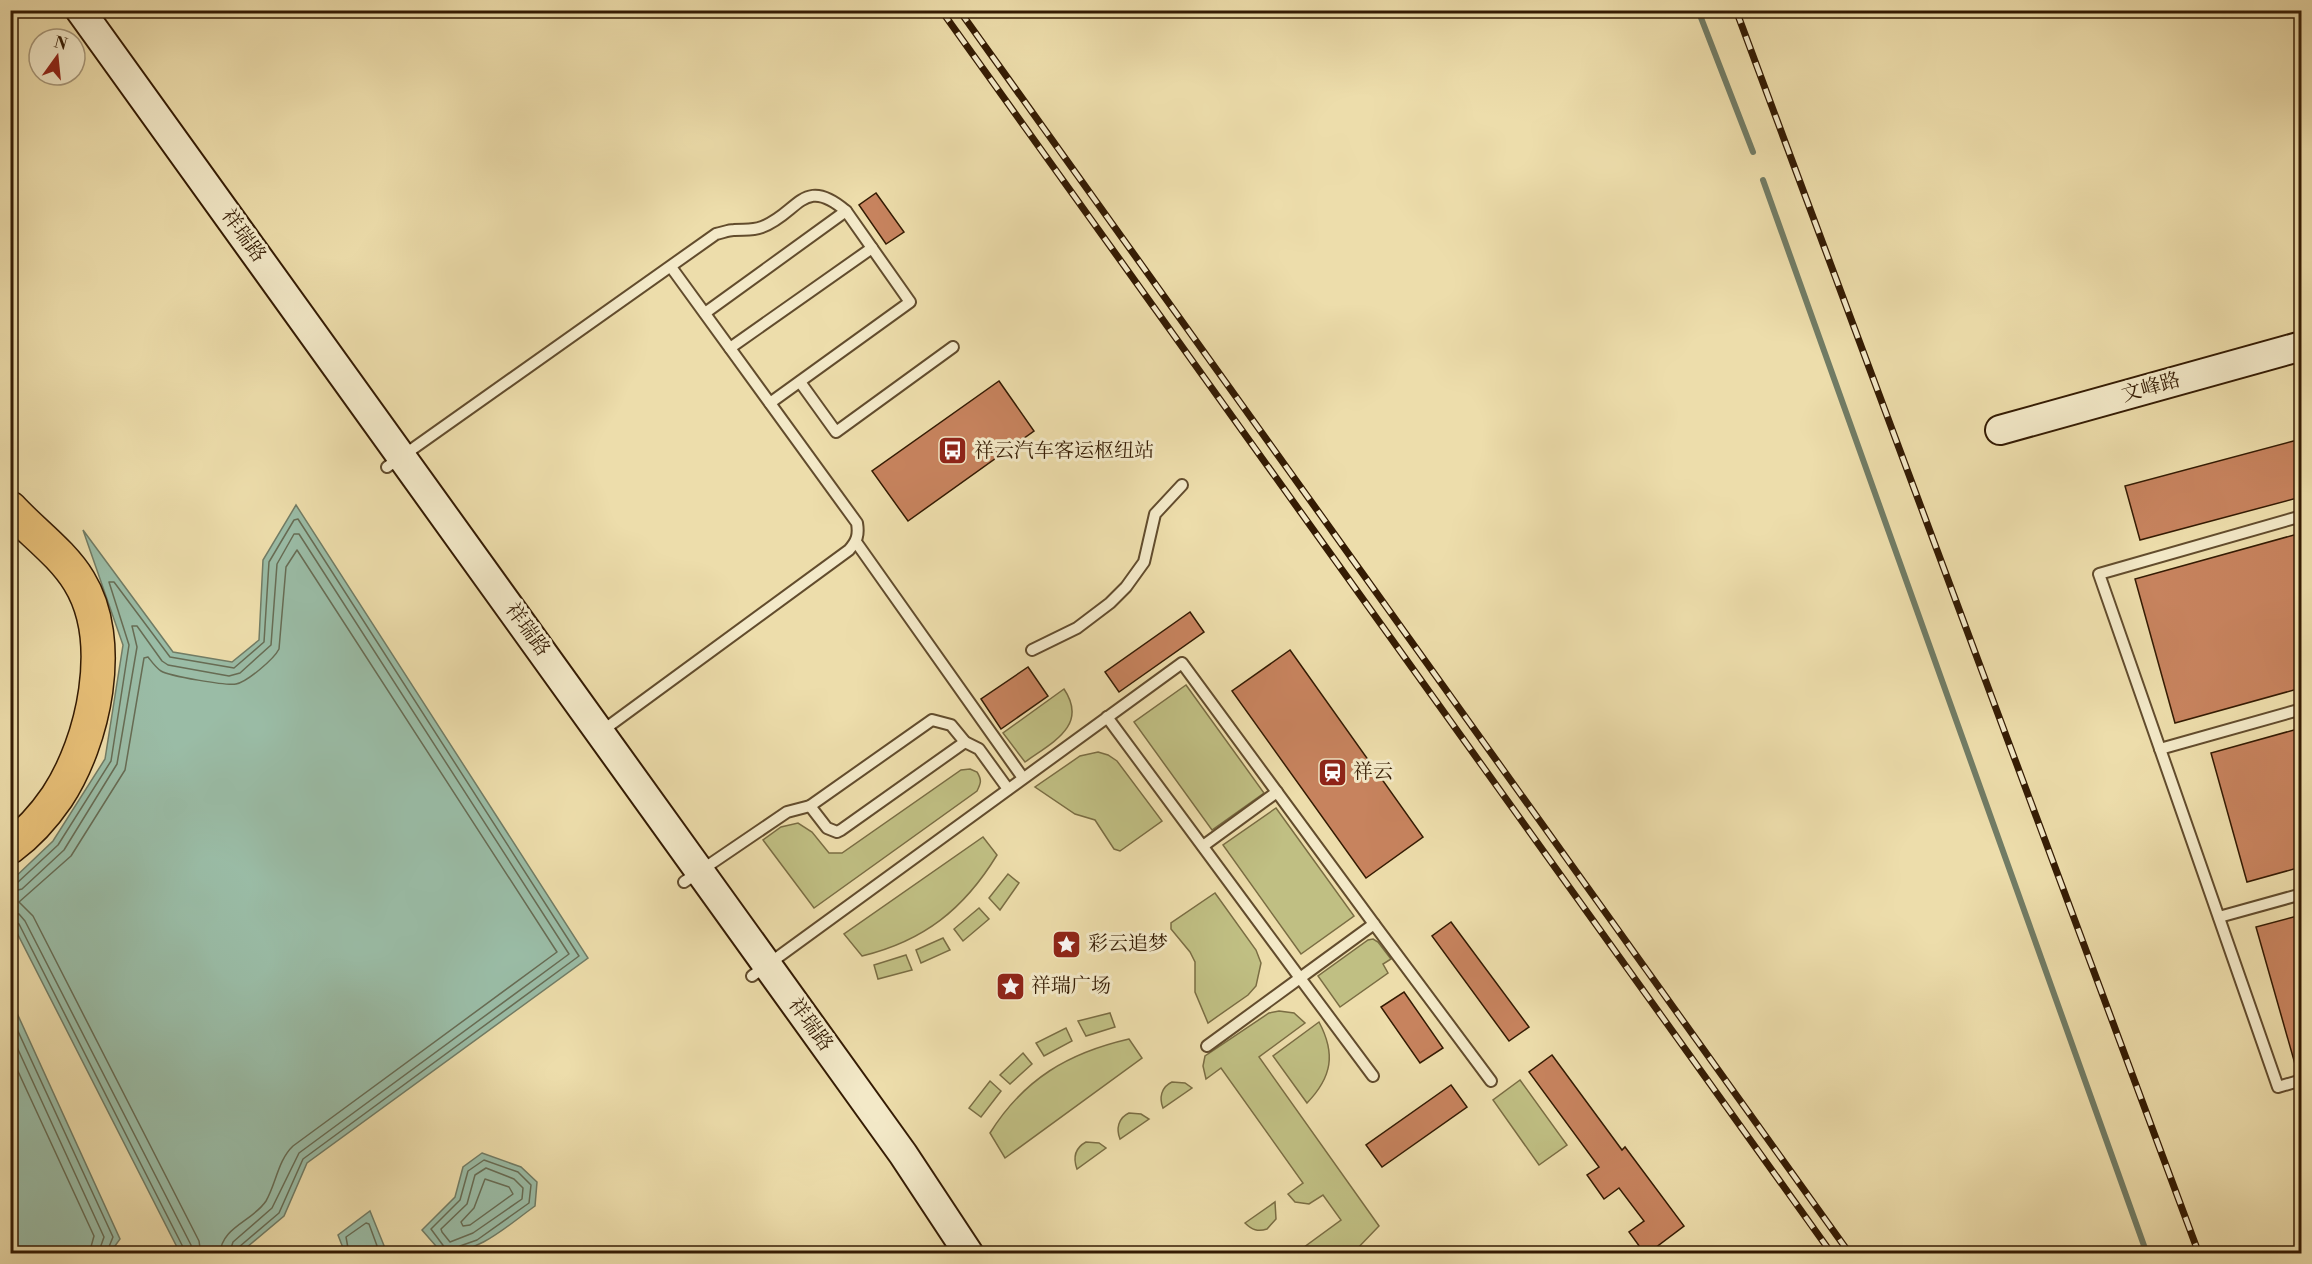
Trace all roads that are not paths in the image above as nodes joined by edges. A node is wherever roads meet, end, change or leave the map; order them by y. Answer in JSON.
{"nodes":[{"id":1,"x":60,"y":10,"type":"edge"},
{"id":2,"x":80,"y":10,"type":"edge"},
{"id":3,"x":846,"y":211,"type":"junction"},
{"id":4,"x":872,"y":248,"type":"junction"},
{"id":5,"x":671,"y":267,"type":"junction"},
{"id":6,"x":705,"y":313,"type":"junction"},
{"id":7,"x":2301,"y":346,"type":"edge"},
{"id":8,"x":953,"y":347,"type":"dead end"},
{"id":9,"x":730,"y":348,"type":"junction"},
{"id":10,"x":800,"y":382,"type":"junction"},
{"id":11,"x":770,"y":403,"type":"junction"},
{"id":12,"x":2000,"y":430,"type":"dead end"},
{"id":13,"x":394,"y":461,"type":"junction"},
{"id":14,"x":1182,"y":485,"type":"dead end"},
{"id":15,"x":10,"y":508,"type":"edge"},
{"id":16,"x":2301,"y":516,"type":"edge"},
{"id":17,"x":10,"y":540,"type":"edge"},
{"id":18,"x":856,"y":542,"type":"junction"},
{"id":19,"x":1032,"y":650,"type":"dead end"},
{"id":20,"x":2301,"y":709,"type":"edge"},
{"id":21,"x":1107,"y":717,"type":"junction"},
{"id":22,"x":600,"y":732,"type":"junction"},
{"id":23,"x":965,"y":742,"type":"junction"},
{"id":24,"x":2160,"y":749,"type":"junction"},
{"id":25,"x":1023,"y":778,"type":"junction"},
{"id":26,"x":1008,"y":789,"type":"junction"},
{"id":27,"x":1277,"y":792,"type":"junction"},
{"id":28,"x":810,"y":806,"type":"junction"},
{"id":29,"x":10,"y":830,"type":"edge"},
{"id":30,"x":1203,"y":846,"type":"junction"},
{"id":31,"x":10,"y":847,"type":"edge"},
{"id":32,"x":692,"y":876,"type":"junction"},
{"id":33,"x":2301,"y":894,"type":"edge"},
{"id":34,"x":2219,"y":917,"type":"junction"},
{"id":35,"x":1374,"y":924,"type":"junction"},
{"id":36,"x":759,"y":971,"type":"junction"},
{"id":37,"x":1300,"y":978,"type":"junction"},
{"id":38,"x":1208,"y":1046,"type":"dead end"},
{"id":39,"x":1373,"y":1076,"type":"dead end"},
{"id":40,"x":2301,"y":1080,"type":"edge"},
{"id":41,"x":1491,"y":1081,"type":"dead end"},
{"id":42,"x":947,"y":1254,"type":"edge"},
{"id":43,"x":969,"y":1254,"type":"edge"}],
"edges":[{"from":1,"to":13,"type":"main road","name":"祥瑞路"},
{"from":2,"to":13,"type":"main road","name":"祥瑞路"},
{"from":3,"to":4,"type":"lane"},
{"from":3,"to":5,"type":"lane"},
{"from":3,"to":6,"type":"lane"},
{"from":4,"to":9,"type":"lane"},
{"from":4,"to":10,"type":"lane"},
{"from":5,"to":6,"type":"lane"},
{"from":5,"to":13,"type":"lane"},
{"from":6,"to":9,"type":"lane"},
{"from":7,"to":12,"type":"main road","name":"文峰路"},
{"from":8,"to":10,"type":"lane"},
{"from":9,"to":11,"type":"lane"},
{"from":10,"to":11,"type":"lane"},
{"from":11,"to":18,"type":"lane"},
{"from":13,"to":22,"type":"main road","name":"祥瑞路"},
{"from":13,"to":32,"type":"main road","name":"祥瑞路"},
{"from":14,"to":19,"type":"lane"},
{"from":15,"to":31,"type":"highway"},
{"from":16,"to":24,"type":"lane"},
{"from":17,"to":29,"type":"highway"},
{"from":18,"to":22,"type":"lane"},
{"from":18,"to":25,"type":"lane"},
{"from":20,"to":24,"type":"lane"},
{"from":21,"to":25,"type":"lane"},
{"from":21,"to":27,"type":"lane"},
{"from":21,"to":30,"type":"lane"},
{"from":22,"to":32,"type":"main road","name":"祥瑞路"},
{"from":23,"to":26,"type":"lane"},
{"from":23,"to":28,"type":"lane"},
{"from":23,"to":28,"type":"lane"},
{"from":24,"to":34,"type":"lane"},
{"from":25,"to":26,"type":"lane"},
{"from":26,"to":36,"type":"lane"},
{"from":27,"to":30,"type":"lane"},
{"from":27,"to":35,"type":"lane"},
{"from":28,"to":32,"type":"lane"},
{"from":30,"to":37,"type":"lane"},
{"from":32,"to":36,"type":"main road","name":"祥瑞路"},
{"from":33,"to":34,"type":"lane"},
{"from":34,"to":40,"type":"lane"},
{"from":35,"to":37,"type":"lane"},
{"from":35,"to":41,"type":"lane"},
{"from":36,"to":42,"type":"main road","name":"祥瑞路"},
{"from":36,"to":43,"type":"main road","name":"祥瑞路"},
{"from":37,"to":38,"type":"lane"},
{"from":37,"to":39,"type":"lane"}]}
